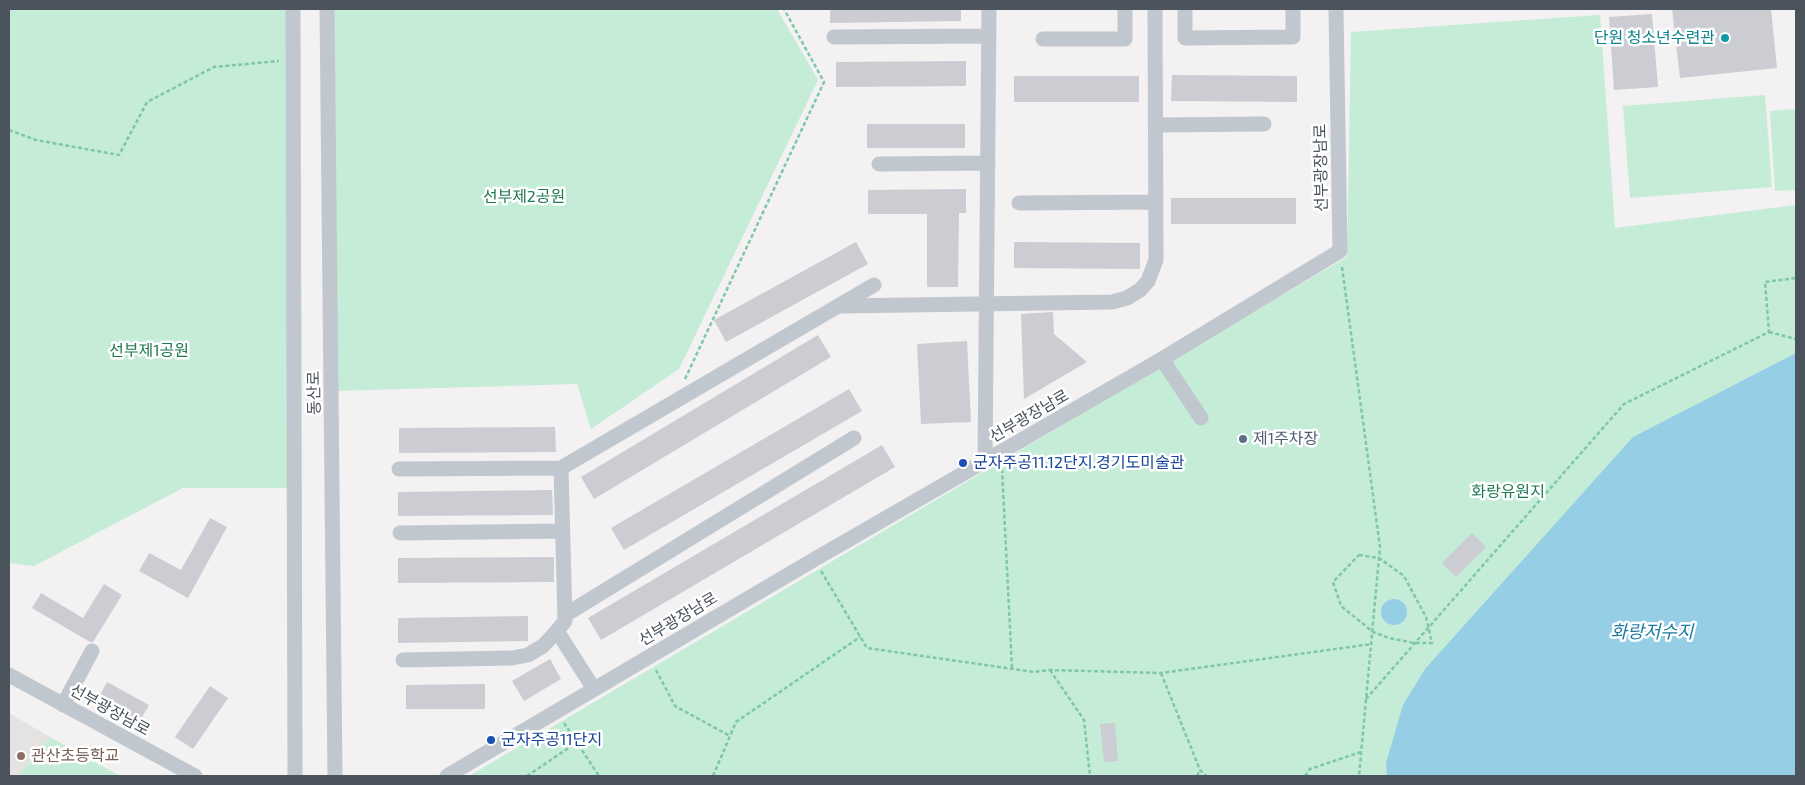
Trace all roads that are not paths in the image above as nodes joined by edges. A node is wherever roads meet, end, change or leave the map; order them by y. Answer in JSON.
{"nodes":[{"id":1,"x":293,"y":9,"type":"edge"},
{"id":2,"x":327,"y":9,"type":"edge"},
{"id":3,"x":989,"y":9,"type":"edge"},
{"id":4,"x":1125,"y":9,"type":"edge"},
{"id":5,"x":1155,"y":9,"type":"edge"},
{"id":6,"x":1184,"y":9,"type":"edge"},
{"id":7,"x":1293,"y":9,"type":"edge"},
{"id":8,"x":1336,"y":9,"type":"edge"},
{"id":9,"x":989,"y":36,"type":"junction"},
{"id":10,"x":834,"y":37,"type":"dead end"},
{"id":11,"x":1043,"y":39,"type":"dead end"},
{"id":12,"x":1264,"y":124,"type":"dead end"},
{"id":13,"x":1155,"y":125,"type":"junction"},
{"id":14,"x":988,"y":163,"type":"junction"},
{"id":15,"x":879,"y":164,"type":"dead end"},
{"id":16,"x":1155,"y":202,"type":"junction"},
{"id":17,"x":1019,"y":204,"type":"dead end"},
{"id":18,"x":874,"y":285,"type":"dead end"},
{"id":19,"x":986,"y":304,"type":"junction"},
{"id":20,"x":839,"y":306,"type":"junction"},
{"id":21,"x":1162,"y":360,"type":"junction"},
{"id":22,"x":1201,"y":418,"type":"dead end"},
{"id":23,"x":854,"y":438,"type":"dead end"},
{"id":24,"x":985,"y":462,"type":"junction"},
{"id":25,"x":561,"y":468,"type":"junction"},
{"id":26,"x":399,"y":469,"type":"dead end"},
{"id":27,"x":563,"y":531,"type":"junction"},
{"id":28,"x":400,"y":533,"type":"dead end"},
{"id":29,"x":565,"y":615,"type":"junction"},
{"id":30,"x":557,"y":632,"type":"junction"},
{"id":31,"x":92,"y":651,"type":"dead end"},
{"id":32,"x":403,"y":660,"type":"dead end"},
{"id":33,"x":9,"y":675,"type":"edge"},
{"id":34,"x":594,"y":689,"type":"junction"},
{"id":35,"x":63,"y":705,"type":"junction"},
{"id":36,"x":194,"y":776,"type":"edge"},
{"id":37,"x":296,"y":776,"type":"edge"},
{"id":38,"x":335,"y":776,"type":"edge"},
{"id":39,"x":447,"y":776,"type":"edge"}],
"edges":[{"from":1,"to":37,"type":"street","name":"동산로"},
{"from":2,"to":38,"type":"street","name":"동산로"},
{"from":3,"to":9,"type":"street"},
{"from":4,"to":11,"type":"street"},
{"from":5,"to":13,"type":"street"},
{"from":6,"to":7,"type":"street"},
{"from":8,"to":21,"type":"street","name":"선부광장남로"},
{"from":9,"to":10,"type":"street"},
{"from":9,"to":14,"type":"street"},
{"from":12,"to":13,"type":"street"},
{"from":13,"to":16,"type":"street"},
{"from":14,"to":15,"type":"street"},
{"from":14,"to":19,"type":"street"},
{"from":16,"to":17,"type":"street"},
{"from":16,"to":19,"type":"street"},
{"from":18,"to":20,"type":"street"},
{"from":19,"to":20,"type":"street"},
{"from":19,"to":24,"type":"street"},
{"from":20,"to":25,"type":"street"},
{"from":21,"to":22,"type":"street"},
{"from":21,"to":24,"type":"street","name":"선부광장남로"},
{"from":23,"to":29,"type":"street"},
{"from":24,"to":34,"type":"street","name":"선부광장남로"},
{"from":25,"to":26,"type":"street"},
{"from":25,"to":27,"type":"street"},
{"from":27,"to":28,"type":"street"},
{"from":27,"to":29,"type":"street"},
{"from":29,"to":30,"type":"street"},
{"from":30,"to":32,"type":"street"},
{"from":30,"to":34,"type":"street"},
{"from":31,"to":35,"type":"street"},
{"from":33,"to":35,"type":"street","name":"선부광장남로"},
{"from":34,"to":39,"type":"street","name":"선부광장남로"},
{"from":35,"to":36,"type":"street","name":"선부광장남로"}]}
